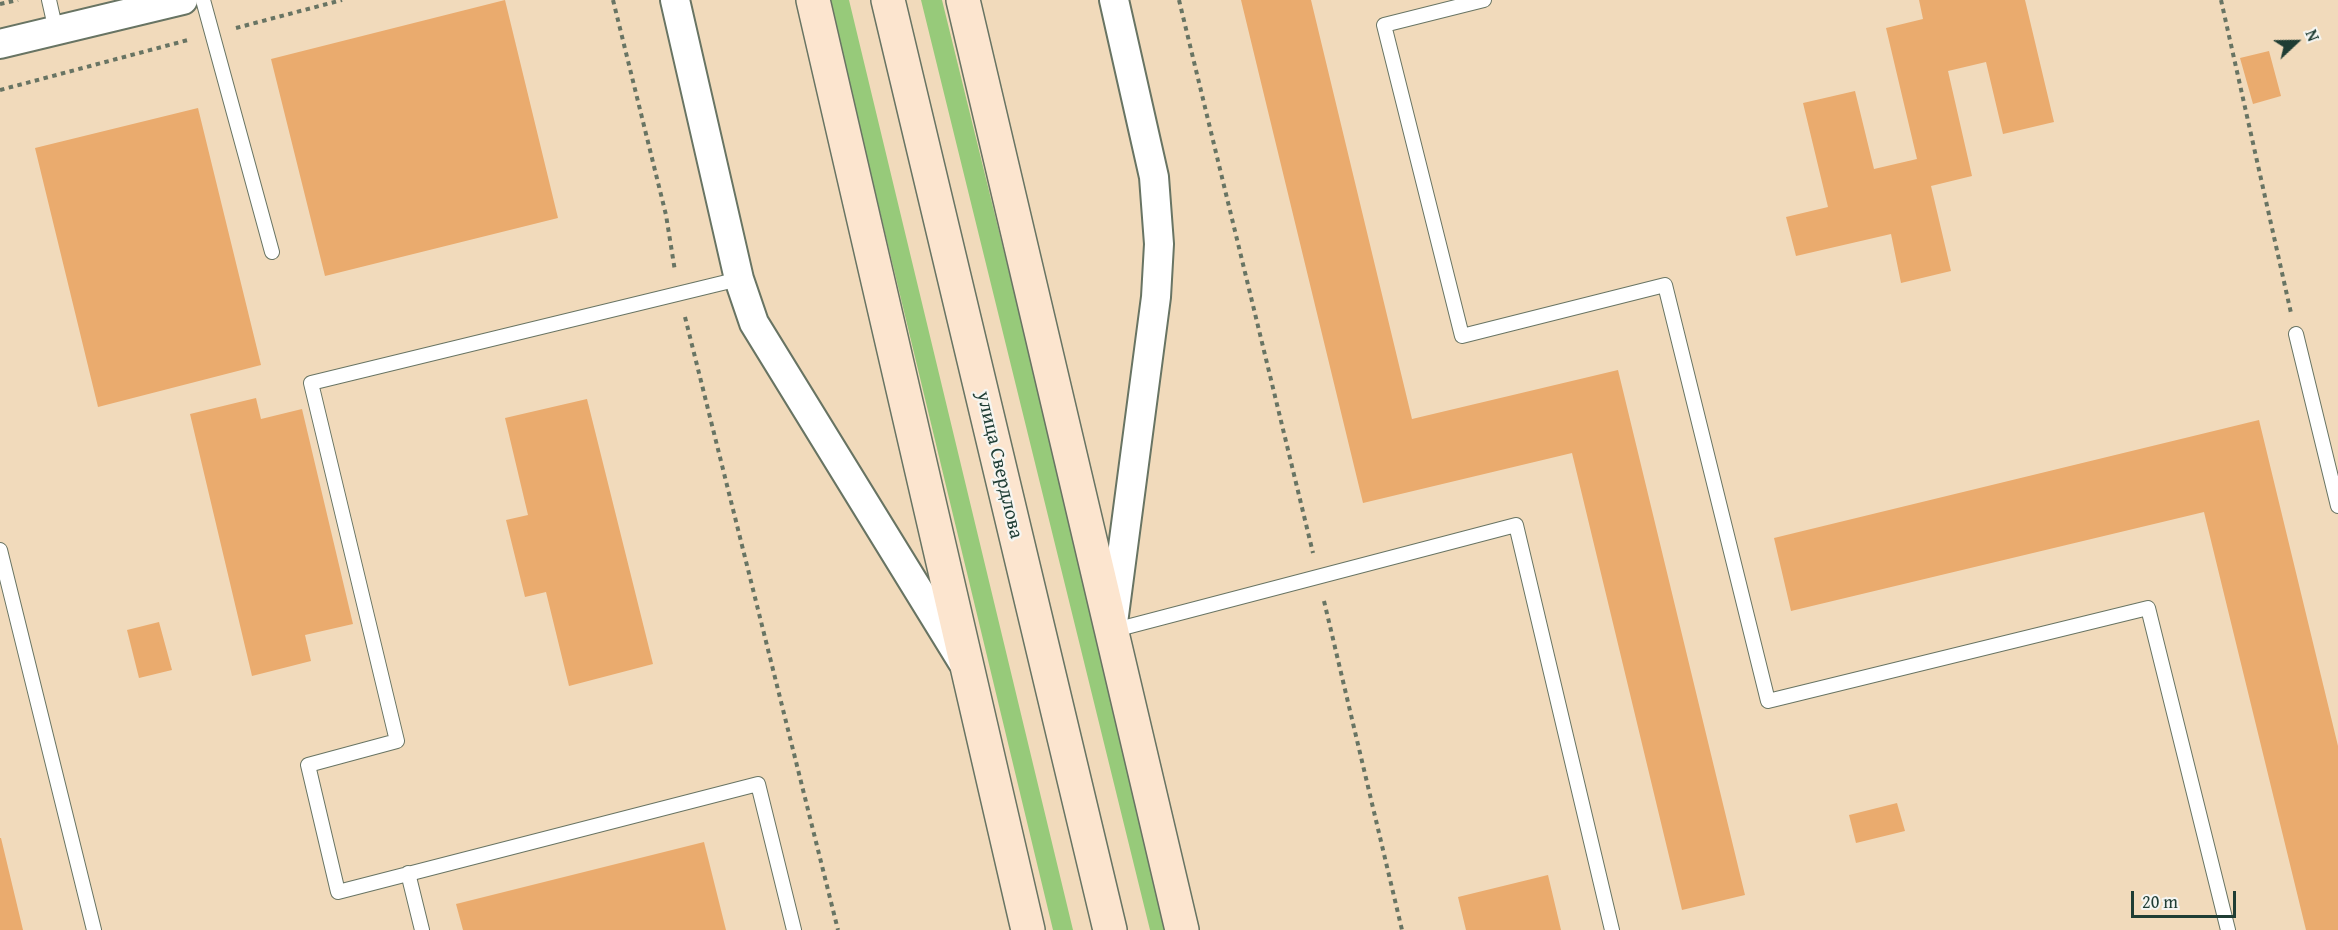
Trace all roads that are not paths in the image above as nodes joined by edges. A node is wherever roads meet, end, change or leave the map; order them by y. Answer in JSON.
{"nodes":[{"id":1,"x":49,"y":0,"type":"edge"},
{"id":2,"x":183,"y":0,"type":"edge"},
{"id":3,"x":203,"y":0,"type":"edge"},
{"id":4,"x":675,"y":0,"type":"edge"},
{"id":5,"x":813,"y":0,"type":"edge"},
{"id":6,"x":888,"y":0,"type":"edge"},
{"id":7,"x":963,"y":0,"type":"edge"},
{"id":8,"x":1114,"y":0,"type":"edge"},
{"id":9,"x":1484,"y":0,"type":"edge"},
{"id":10,"x":56,"y":31,"type":"junction"},
{"id":11,"x":0,"y":44,"type":"edge"},
{"id":12,"x":272,"y":252,"type":"dead end"},
{"id":13,"x":739,"y":279,"type":"junction"},
{"id":14,"x":2296,"y":334,"type":"road end"},
{"id":15,"x":2338,"y":506,"type":"edge"},
{"id":16,"x":0,"y":550,"type":"edge"},
{"id":17,"x":1112,"y":631,"type":"junction"},
{"id":18,"x":966,"y":669,"type":"junction"},
{"id":19,"x":408,"y":873,"type":"junction"},
{"id":20,"x":94,"y":930,"type":"edge"},
{"id":21,"x":422,"y":930,"type":"edge"},
{"id":22,"x":794,"y":930,"type":"edge"},
{"id":23,"x":1028,"y":930,"type":"edge"},
{"id":24,"x":1110,"y":930,"type":"edge"},
{"id":25,"x":1182,"y":930,"type":"edge"},
{"id":26,"x":1612,"y":930,"type":"edge"},
{"id":27,"x":2228,"y":930,"type":"edge"}],
"edges":[{"from":1,"to":10,"type":"lane"},
{"from":2,"to":10,"type":"street"},
{"from":3,"to":12,"type":"lane"},
{"from":4,"to":13,"type":"street"},
{"from":5,"to":18,"type":"main road"},
{"from":6,"to":24,"type":"main road","name":"улица Свердлова"},
{"from":7,"to":17,"type":"main road"},
{"from":8,"to":17,"type":"street"},
{"from":9,"to":27,"type":"lane"},
{"from":10,"to":11,"type":"street"},
{"from":13,"to":18,"type":"street"},
{"from":13,"to":19,"type":"lane"},
{"from":14,"to":15,"type":"lane"},
{"from":16,"to":20,"type":"lane"},
{"from":17,"to":25,"type":"main road"},
{"from":17,"to":26,"type":"lane"},
{"from":18,"to":23,"type":"main road"},
{"from":19,"to":21,"type":"lane"},
{"from":19,"to":22,"type":"lane"}]}
